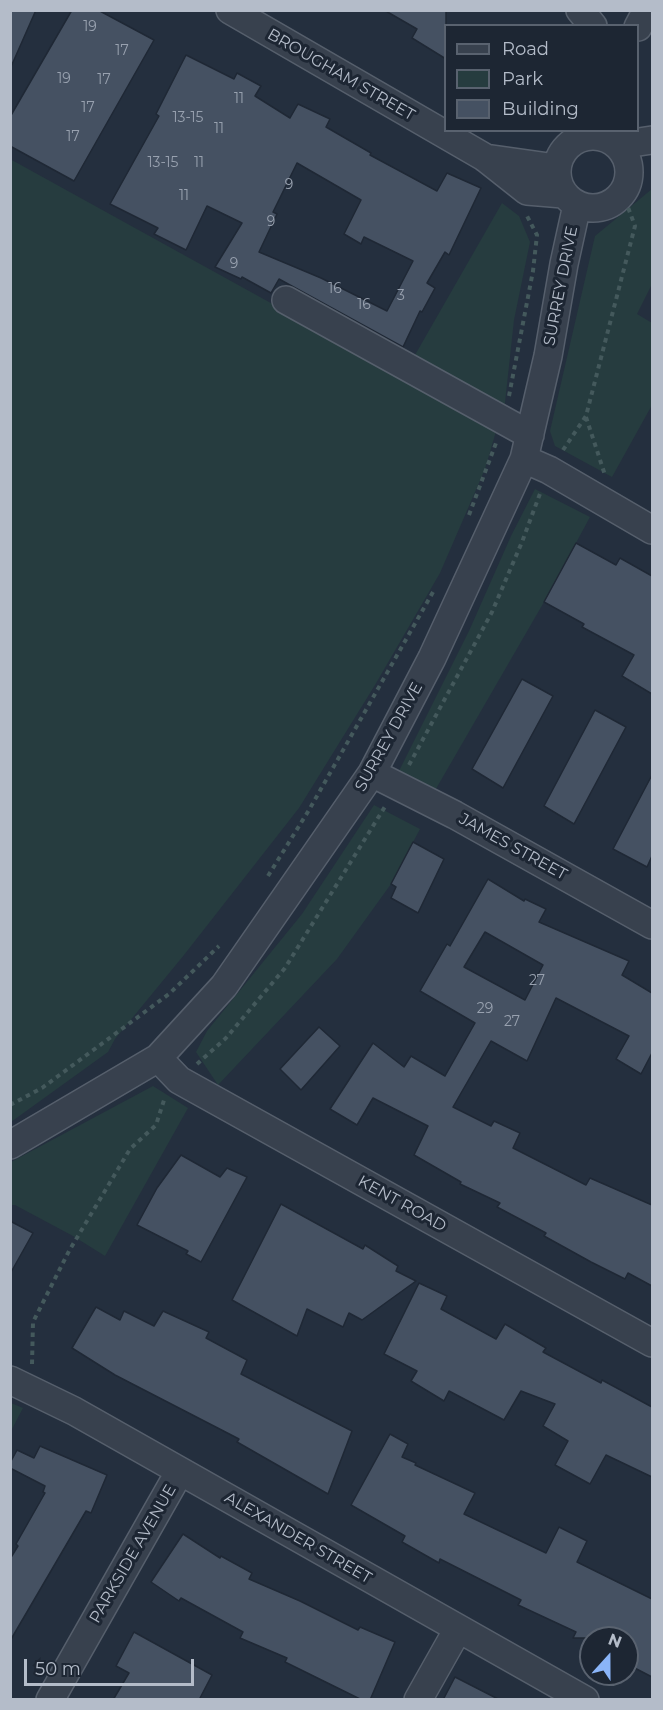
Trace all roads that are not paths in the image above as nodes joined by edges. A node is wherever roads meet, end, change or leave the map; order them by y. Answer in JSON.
{"nodes":[{"id":1,"x":230,"y":10,"type":"edge"},
{"id":2,"x":580,"y":10,"type":"edge"},
{"id":3,"x":647,"y":10,"type":"edge"},
{"id":4,"x":591,"y":24,"type":"edge"},
{"id":5,"x":639,"y":25,"type":"edge"},
{"id":6,"x":615,"y":139,"type":"edge"},
{"id":7,"x":652,"y":140,"type":"edge"},
{"id":8,"x":565,"y":149,"type":"edge"},
{"id":9,"x":484,"y":158,"type":"junction"},
{"id":10,"x":641,"y":172,"type":"edge"},
{"id":11,"x":570,"y":199,"type":"junction"},
{"id":12,"x":286,"y":300,"type":"dead end"},
{"id":13,"x":526,"y":447,"type":"junction"},
{"id":14,"x":652,"y":530,"type":"edge"},
{"id":15,"x":372,"y":772,"type":"junction"},
{"id":16,"x":652,"y":925,"type":"edge"},
{"id":17,"x":158,"y":1058,"type":"junction"},
{"id":18,"x":10,"y":1145,"type":"edge"},
{"id":19,"x":652,"y":1343,"type":"edge"},
{"id":20,"x":10,"y":1380,"type":"edge"},
{"id":21,"x":180,"y":1471,"type":"junction"},
{"id":22,"x":458,"y":1629,"type":"junction"},
{"id":23,"x":50,"y":1700,"type":"edge"},
{"id":24,"x":418,"y":1700,"type":"edge"},
{"id":25,"x":585,"y":1700,"type":"edge"}],
"edges":[{"from":1,"to":9,"type":"street","name":"BROUGHAM STREET"},
{"from":2,"to":4,"type":"street"},
{"from":3,"to":5,"type":"street"},
{"from":6,"to":7,"type":"street"},
{"from":6,"to":8,"type":"street"},
{"from":6,"to":10,"type":"street"},
{"from":8,"to":9,"type":"street","name":"BROUGHAM STREET"},
{"from":8,"to":11,"type":"street"},
{"from":9,"to":11,"type":"street","name":"BROUGHAM STREET"},
{"from":10,"to":11,"type":"street"},
{"from":11,"to":13,"type":"street","name":"SURREY DRIVE"},
{"from":12,"to":13,"type":"street"},
{"from":13,"to":14,"type":"street"},
{"from":13,"to":15,"type":"street","name":"SURREY DRIVE"},
{"from":15,"to":16,"type":"street","name":"JAMES STREET"},
{"from":15,"to":17,"type":"street","name":"SURREY DRIVE"},
{"from":17,"to":18,"type":"street","name":"SURREY DRIVE"},
{"from":17,"to":19,"type":"street","name":"KENT ROAD"},
{"from":20,"to":21,"type":"street","name":"ALEXANDER STREET"},
{"from":21,"to":22,"type":"street","name":"ALEXANDER STREET"},
{"from":21,"to":23,"type":"street","name":"PARKSIDE AVENUE"},
{"from":22,"to":24,"type":"street"},
{"from":22,"to":25,"type":"street","name":"ALEXANDER STREET"}]}
